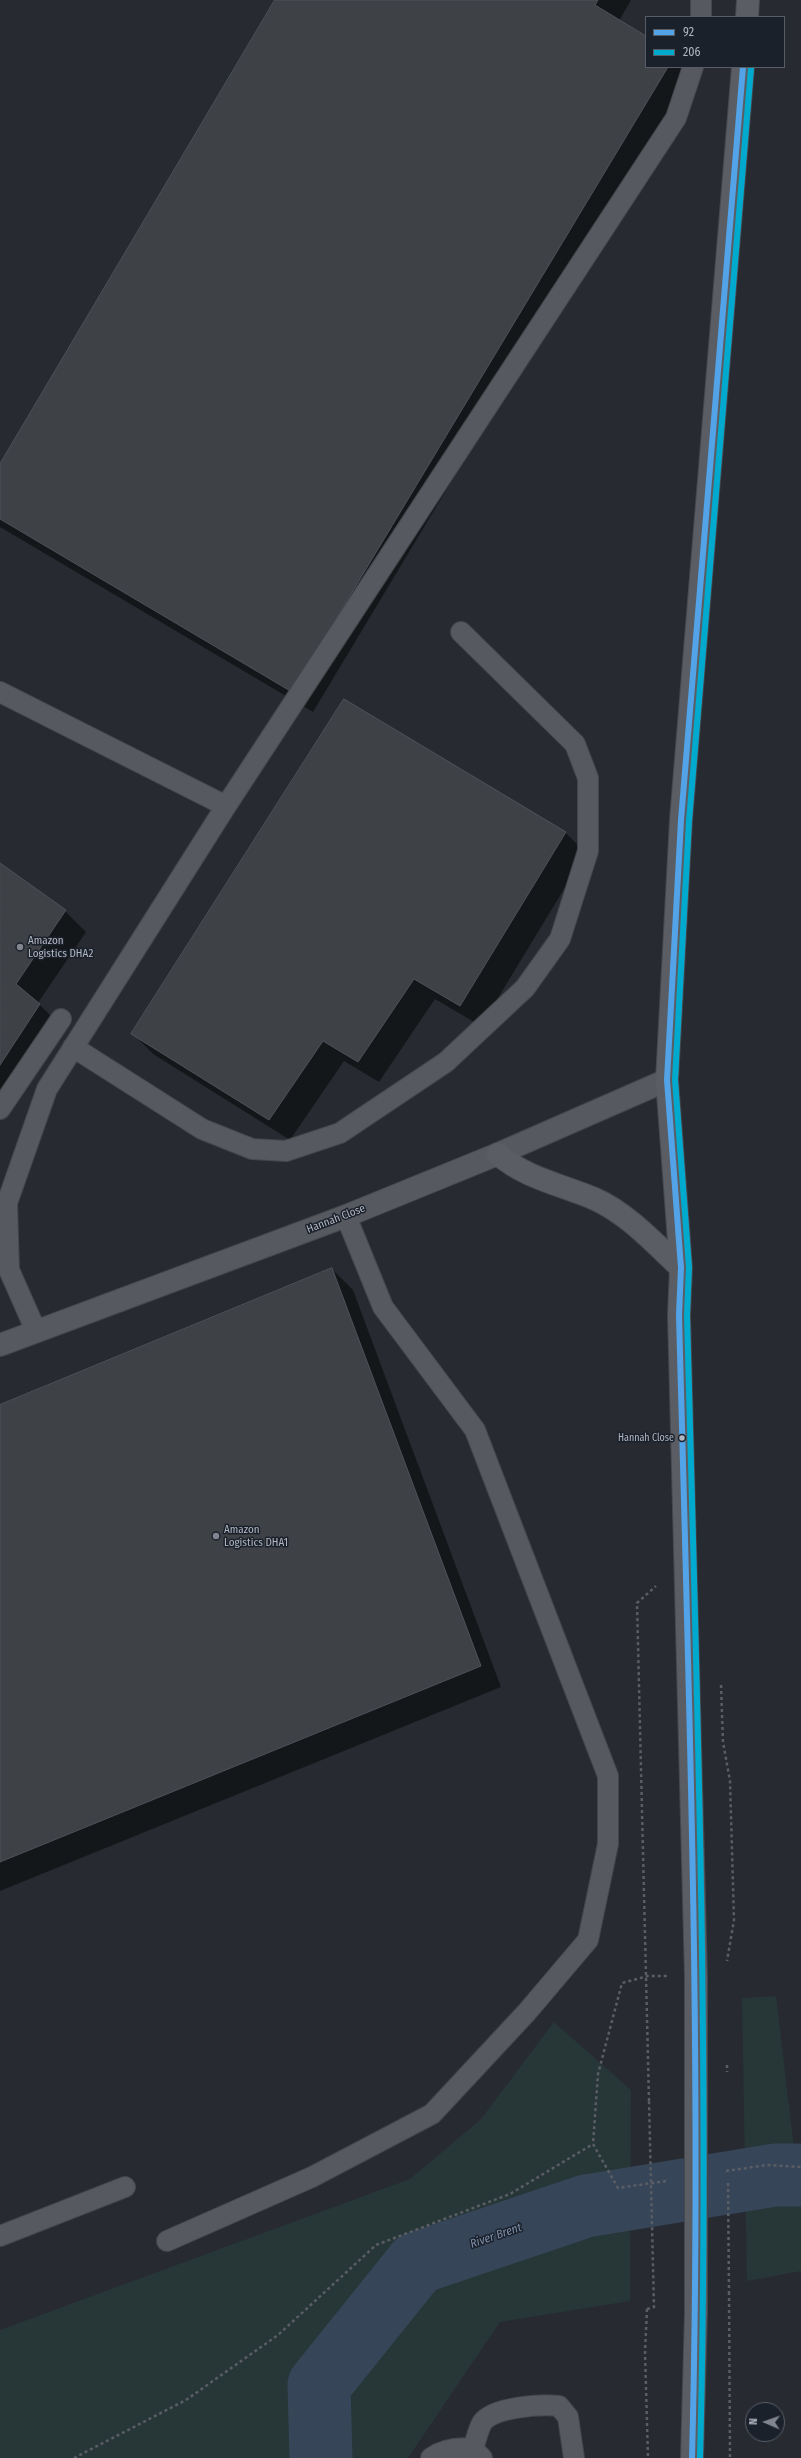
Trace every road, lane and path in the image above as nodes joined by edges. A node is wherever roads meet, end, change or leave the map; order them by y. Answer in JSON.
{"nodes":[{"id":1,"x":700,"y":0,"type":"edge"},
{"id":2,"x":748,"y":0,"type":"edge"},
{"id":3,"x":701,"y":16,"type":"edge"},
{"id":4,"x":747,"y":16,"type":"edge"},
{"id":5,"x":693,"y":68,"type":"edge"},
{"id":6,"x":742,"y":68,"type":"edge"},
{"id":7,"x":461,"y":632,"type":"dead end"},
{"id":8,"x":0,"y":692,"type":"edge"},
{"id":9,"x":226,"y":806,"type":"junction"},
{"id":10,"x":61,"y":1019,"type":"dead end"},
{"id":11,"x":73,"y":1047,"type":"junction"},
{"id":12,"x":667,"y":1080,"type":"junction"},
{"id":13,"x":0,"y":1109,"type":"edge"},
{"id":14,"x":498,"y":1154,"type":"junction"},
{"id":15,"x":4,"y":1202,"type":"edge"},
{"id":16,"x":346,"y":1216,"type":"junction"},
{"id":17,"x":681,"y":1268,"type":"junction"},
{"id":18,"x":36,"y":1331,"type":"junction"},
{"id":19,"x":0,"y":1345,"type":"edge"},
{"id":20,"x":637,"y":1603,"type":"dead end"},
{"id":21,"x":720,"y":1681,"type":"dead end"},
{"id":22,"x":727,"y":1965,"type":"dead end"},
{"id":23,"x":648,"y":1976,"type":"junction"},
{"id":24,"x":696,"y":1977,"type":"junction"},
{"id":25,"x":124,"y":2187,"type":"dead end"},
{"id":26,"x":0,"y":2236,"type":"edge"},
{"id":27,"x":167,"y":2241,"type":"dead end"},
{"id":28,"x":729,"y":2292,"type":"dead end"},
{"id":29,"x":478,"y":2453,"type":"edge"},
{"id":30,"x":74,"y":2458,"type":"edge"},
{"id":31,"x":431,"y":2458,"type":"edge"},
{"id":32,"x":574,"y":2458,"type":"edge"},
{"id":33,"x":648,"y":2458,"type":"edge"},
{"id":34,"x":692,"y":2458,"type":"edge"},
{"id":35,"x":730,"y":2458,"type":"edge"}],
"edges":[{"from":1,"to":3,"type":"lane"},
{"from":2,"to":4,"type":"main road"},
{"from":5,"to":9,"type":"lane"},
{"from":6,"to":12,"type":"main road"},
{"from":7,"to":11,"type":"lane"},
{"from":8,"to":9,"type":"lane"},
{"from":9,"to":11,"type":"lane"},
{"from":10,"to":13,"type":"lane"},
{"from":11,"to":15,"type":"lane"},
{"from":12,"to":14,"type":"street","name":"Hannah Close"},
{"from":12,"to":17,"type":"main road"},
{"from":14,"to":16,"type":"street","name":"Hannah Close"},
{"from":14,"to":17,"type":"main road"},
{"from":15,"to":18,"type":"lane"},
{"from":16,"to":18,"type":"street","name":"Hannah Close"},
{"from":16,"to":27,"type":"lane"},
{"from":17,"to":24,"type":"main road"},
{"from":18,"to":19,"type":"street","name":"Hannah Close"},
{"from":20,"to":23,"type":"path"},
{"from":21,"to":22,"type":"path"},
{"from":23,"to":24,"type":"path"},
{"from":23,"to":30,"type":"path"},
{"from":23,"to":33,"type":"path","bridge":true},
{"from":24,"to":34,"type":"main road","bridge":true},
{"from":25,"to":26,"type":"lane"},
{"from":28,"to":35,"type":"path"},
{"from":29,"to":31,"type":"lane"},
{"from":29,"to":32,"type":"lane"}]}
